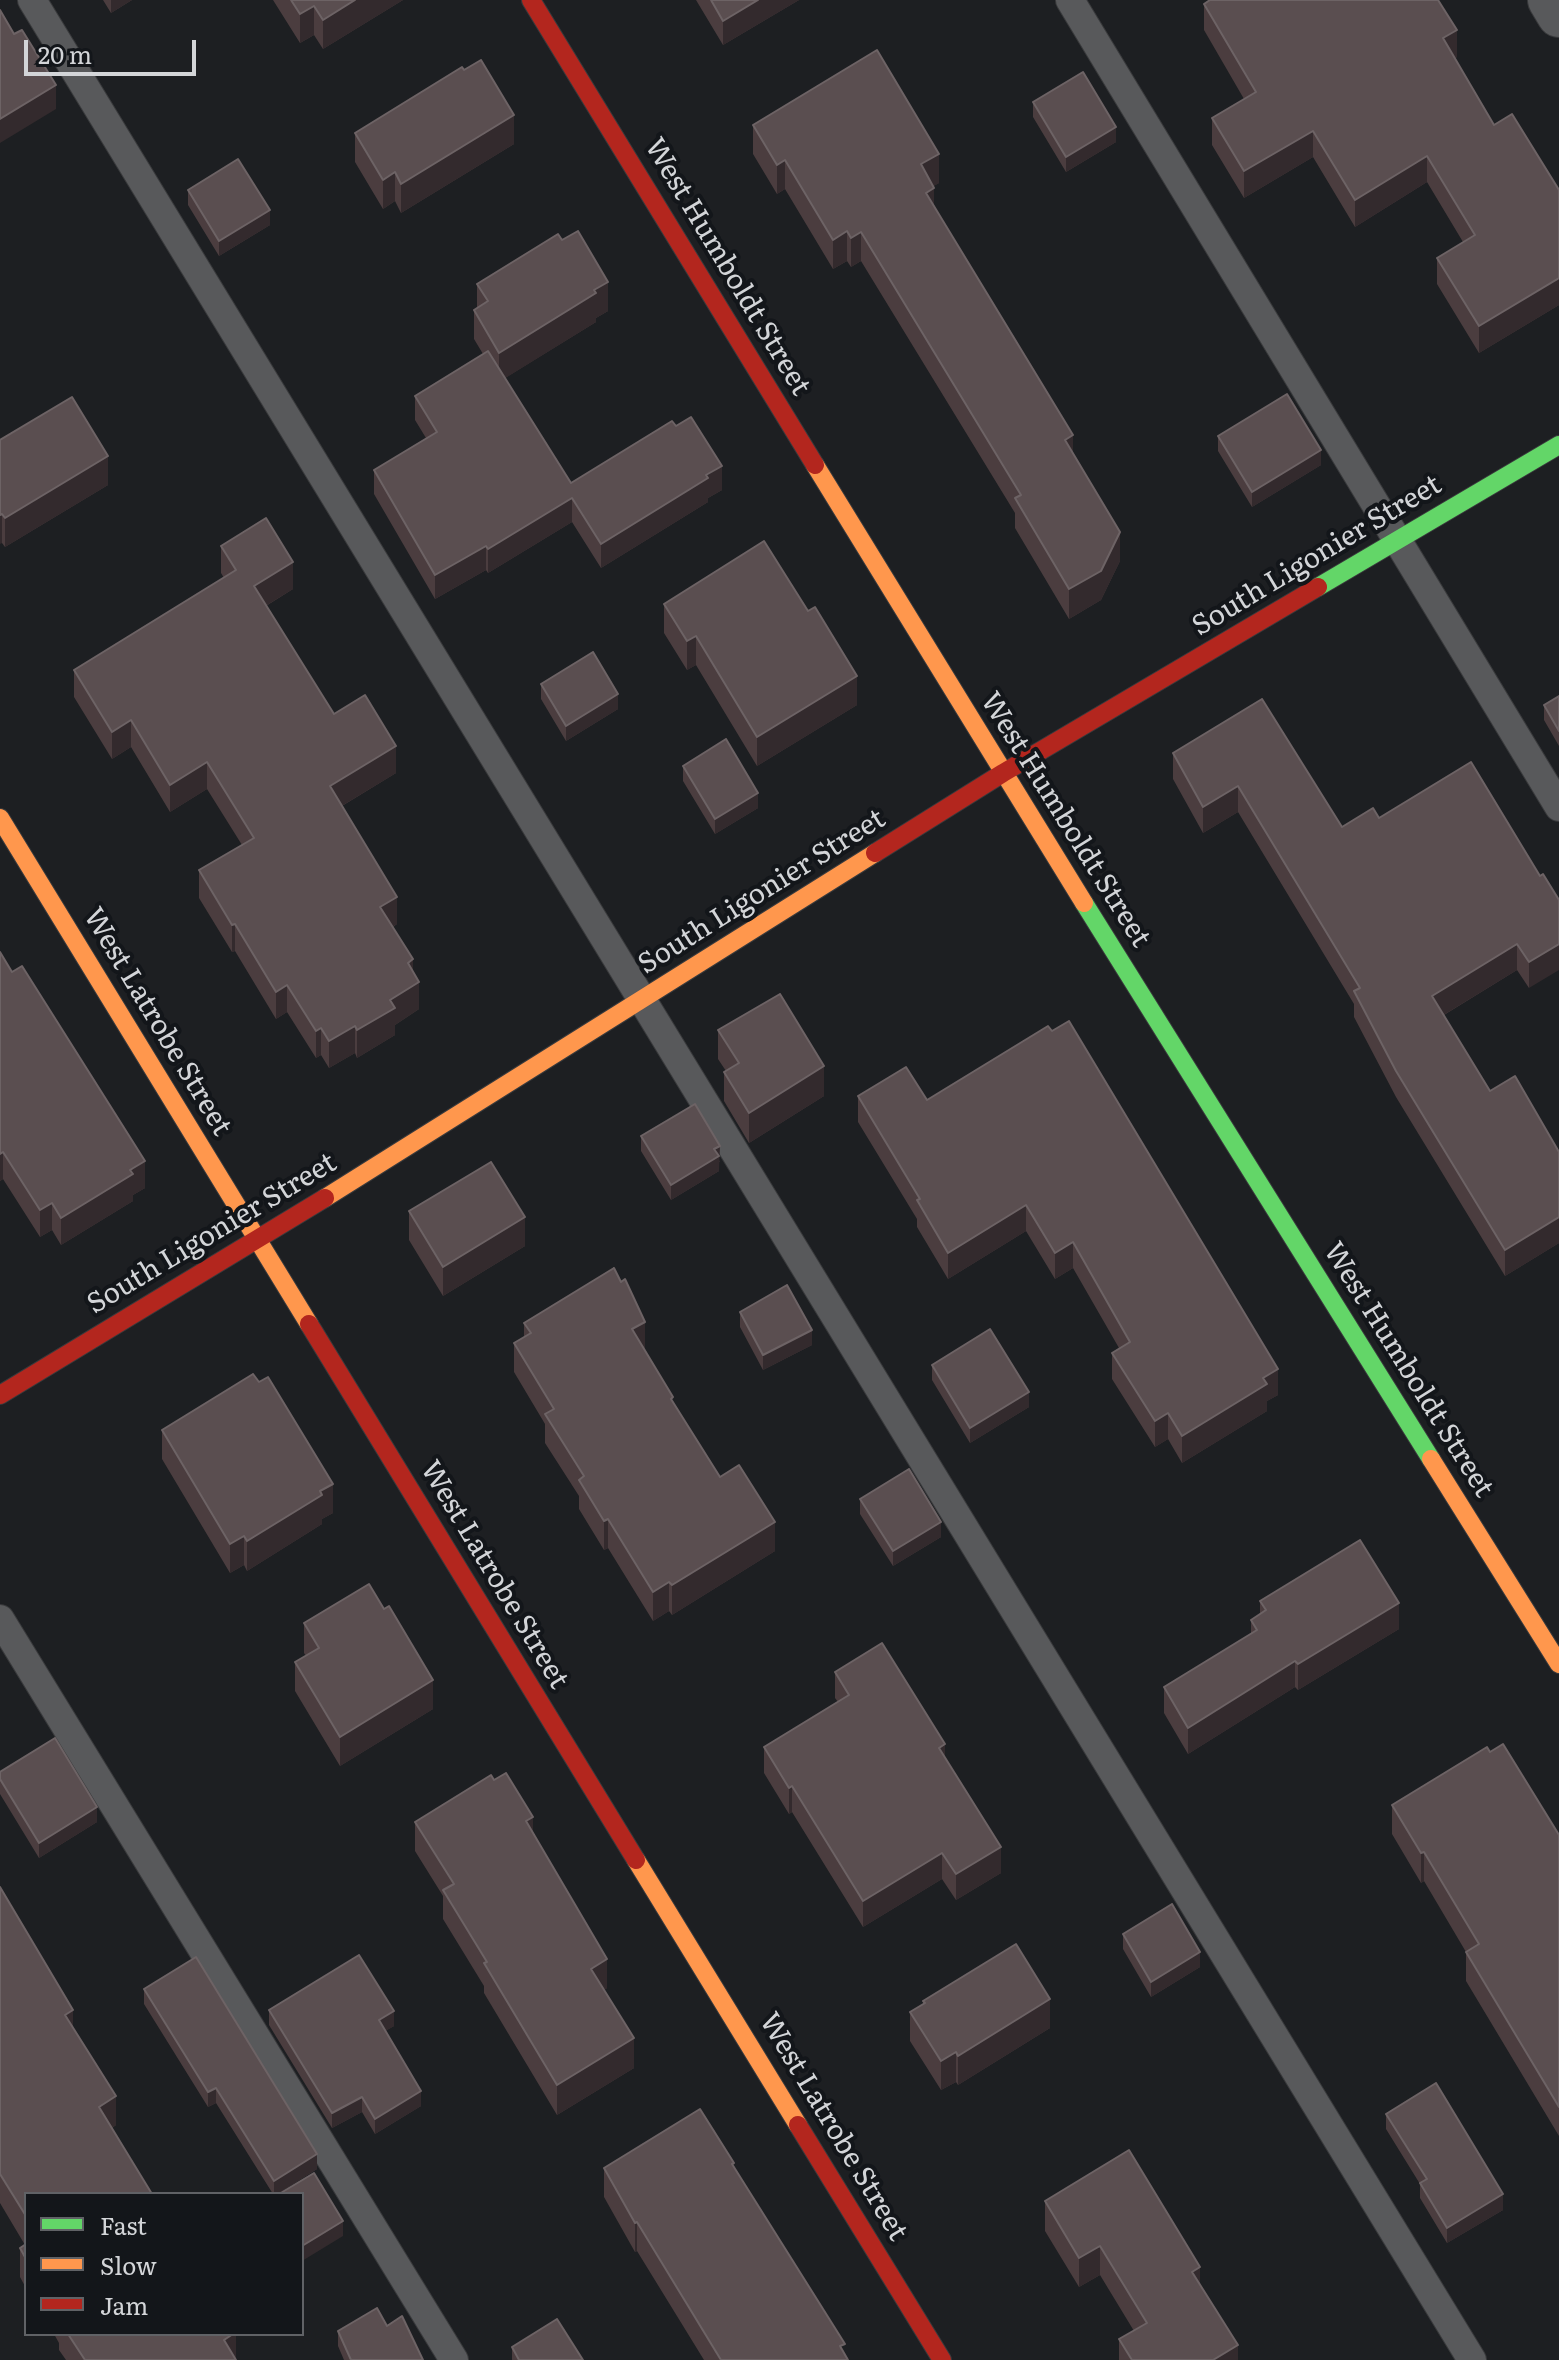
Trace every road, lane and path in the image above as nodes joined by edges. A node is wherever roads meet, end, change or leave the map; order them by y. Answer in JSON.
{"nodes":[{"id":1,"x":32,"y":0,"type":"edge"},
{"id":2,"x":531,"y":0,"type":"edge"},
{"id":3,"x":1070,"y":0,"type":"edge"},
{"id":4,"x":1550,"y":0,"type":"edge"},
{"id":5,"x":1559,"y":15,"type":"edge"},
{"id":6,"x":1559,"y":445,"type":"edge"},
{"id":7,"x":1397,"y":540,"type":"junction"},
{"id":8,"x":1003,"y":773,"type":"junction"},
{"id":9,"x":1559,"y":807,"type":"edge"},
{"id":10,"x":0,"y":818,"type":"edge"},
{"id":11,"x":642,"y":1000,"type":"junction"},
{"id":12,"x":257,"y":1241,"type":"junction"},
{"id":13,"x":0,"y":1395,"type":"edge"},
{"id":14,"x":0,"y":1619,"type":"edge"},
{"id":15,"x":1559,"y":1664,"type":"edge"},
{"id":16,"x":454,"y":2360,"type":"edge"},
{"id":17,"x":942,"y":2360,"type":"edge"},
{"id":18,"x":1472,"y":2360,"type":"edge"}],
"edges":[{"from":1,"to":11,"type":"lane"},
{"from":2,"to":8,"type":"street","name":"West Humboldt Street"},
{"from":3,"to":7,"type":"lane"},
{"from":4,"to":5,"type":"street"},
{"from":6,"to":7,"type":"street","name":"South Ligonier Street"},
{"from":7,"to":8,"type":"street","name":"South Ligonier Street"},
{"from":7,"to":9,"type":"lane"},
{"from":8,"to":11,"type":"street","name":"South Ligonier Street"},
{"from":8,"to":15,"type":"street","name":"West Humboldt Street"},
{"from":10,"to":12,"type":"street","name":"West Latrobe Street"},
{"from":11,"to":12,"type":"street","name":"South Ligonier Street"},
{"from":11,"to":18,"type":"lane"},
{"from":12,"to":13,"type":"street","name":"South Ligonier Street"},
{"from":12,"to":17,"type":"street","name":"West Latrobe Street"},
{"from":14,"to":16,"type":"lane"}]}
